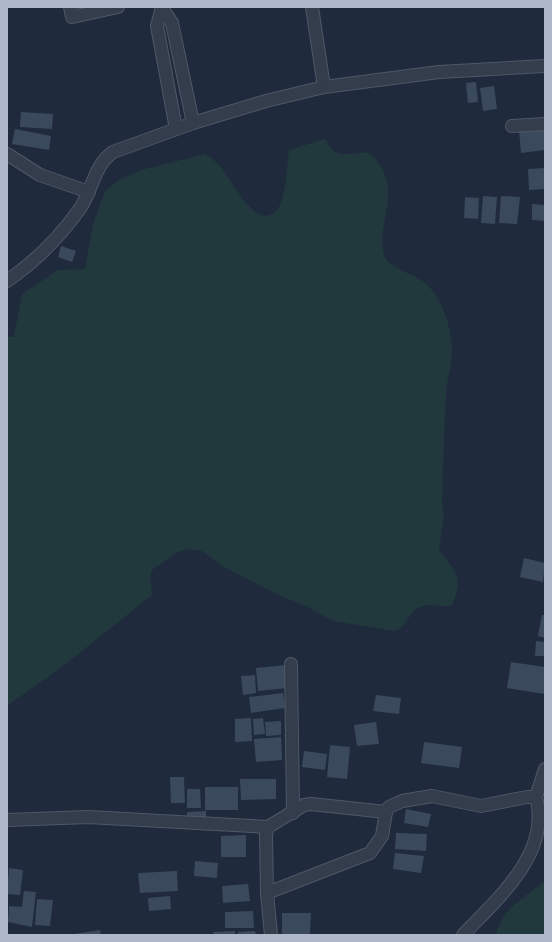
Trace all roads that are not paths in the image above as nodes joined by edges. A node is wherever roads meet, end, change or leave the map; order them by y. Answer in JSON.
{"nodes":[{"id":1,"x":70,"y":7,"type":"edge"},
{"id":2,"x":118,"y":7,"type":"edge"},
{"id":3,"x":312,"y":7,"type":"edge"},
{"id":4,"x":162,"y":8,"type":"edge"},
{"id":5,"x":545,"y":66,"type":"edge"},
{"id":6,"x":324,"y":87,"type":"junction"},
{"id":7,"x":193,"y":123,"type":"junction"},
{"id":8,"x":545,"y":124,"type":"edge"},
{"id":9,"x":512,"y":126,"type":"dead end"},
{"id":10,"x":176,"y":129,"type":"junction"},
{"id":11,"x":7,"y":154,"type":"edge"},
{"id":12,"x":89,"y":192,"type":"junction"},
{"id":13,"x":7,"y":281,"type":"edge"},
{"id":14,"x":291,"y":664,"type":"dead end"},
{"id":15,"x":545,"y":769,"type":"edge"},
{"id":16,"x":536,"y":797,"type":"junction"},
{"id":17,"x":386,"y":812,"type":"junction"},
{"id":18,"x":293,"y":813,"type":"junction"},
{"id":19,"x":7,"y":820,"type":"edge"},
{"id":20,"x":268,"y":827,"type":"junction"},
{"id":21,"x":267,"y":893,"type":"junction"},
{"id":22,"x":271,"y":935,"type":"edge"},
{"id":23,"x":463,"y":935,"type":"edge"}],
"edges":[{"from":1,"to":2,"type":"street"},
{"from":3,"to":6,"type":"street"},
{"from":4,"to":7,"type":"street"},
{"from":4,"to":10,"type":"street"},
{"from":5,"to":6,"type":"street"},
{"from":6,"to":7,"type":"street"},
{"from":7,"to":10,"type":"street"},
{"from":8,"to":9,"type":"street"},
{"from":10,"to":12,"type":"street"},
{"from":11,"to":12,"type":"street"},
{"from":12,"to":13,"type":"street"},
{"from":14,"to":18,"type":"street"},
{"from":15,"to":16,"type":"street"},
{"from":16,"to":17,"type":"street"},
{"from":16,"to":23,"type":"street"},
{"from":17,"to":18,"type":"street"},
{"from":17,"to":21,"type":"street"},
{"from":18,"to":20,"type":"street"},
{"from":19,"to":20,"type":"street"},
{"from":20,"to":21,"type":"street"},
{"from":21,"to":22,"type":"street"}]}
